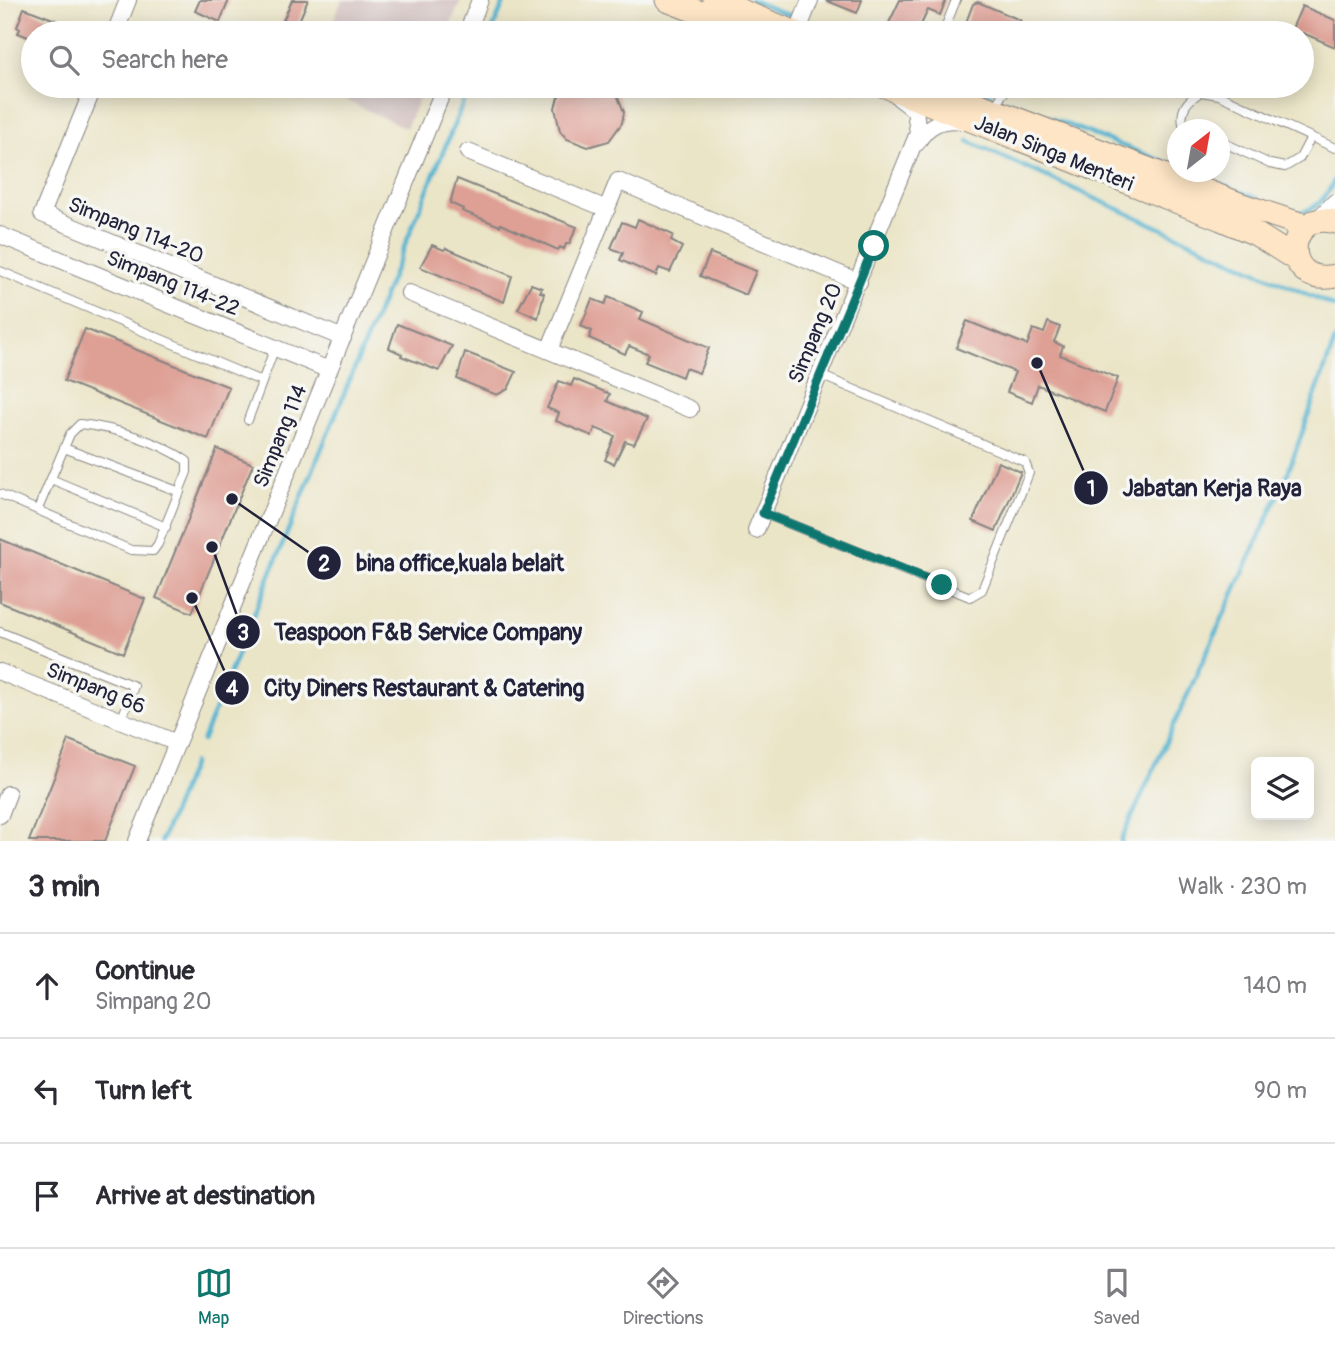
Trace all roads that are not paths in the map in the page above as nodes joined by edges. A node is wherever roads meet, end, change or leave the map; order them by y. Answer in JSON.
{"nodes":[{"id":1,"x":128,"y":0,"type":"edge"},
{"id":2,"x":480,"y":0,"type":"edge"},
{"id":3,"x":667,"y":0,"type":"edge"},
{"id":4,"x":714,"y":0,"type":"edge"},
{"id":5,"x":810,"y":0,"type":"edge"},
{"id":6,"x":956,"y":0,"type":"edge"},
{"id":7,"x":120,"y":21,"type":"edge"},
{"id":8,"x":472,"y":21,"type":"edge"},
{"id":9,"x":721,"y":21,"type":"edge"},
{"id":10,"x":766,"y":21,"type":"edge"},
{"id":11,"x":801,"y":21,"type":"edge"},
{"id":12,"x":948,"y":21,"type":"edge"},
{"id":13,"x":89,"y":98,"type":"edge"},
{"id":14,"x":440,"y":98,"type":"edge"},
{"id":15,"x":897,"y":98,"type":"edge"},
{"id":16,"x":925,"y":98,"type":"edge"},
{"id":17,"x":952,"y":98,"type":"edge"},
{"id":18,"x":1000,"y":98,"type":"edge"},
{"id":19,"x":1191,"y":98,"type":"edge"},
{"id":20,"x":1226,"y":98,"type":"edge"},
{"id":21,"x":988,"y":117,"type":"junction"},
{"id":22,"x":1182,"y":119,"type":"edge"},
{"id":23,"x":1311,"y":137,"type":"junction"},
{"id":24,"x":1230,"y":146,"type":"edge"},
{"id":25,"x":1335,"y":148,"type":"edge"},
{"id":26,"x":912,"y":151,"type":"junction"},
{"id":27,"x":468,"y":152,"type":"dead end"},
{"id":28,"x":1335,"y":202,"type":"edge"},
{"id":29,"x":607,"y":209,"type":"junction"},
{"id":30,"x":1319,"y":223,"type":"edge"},
{"id":31,"x":0,"y":235,"type":"edge"},
{"id":32,"x":1297,"y":260,"type":"junction"},
{"id":33,"x":0,"y":271,"type":"edge"},
{"id":34,"x":1335,"y":276,"type":"edge"},
{"id":35,"x":859,"y":282,"type":"junction"},
{"id":36,"x":410,"y":293,"type":"dead end"},
{"id":37,"x":343,"y":338,"type":"junction"},
{"id":38,"x":275,"y":347,"type":"junction"},
{"id":39,"x":549,"y":350,"type":"junction"},
{"id":40,"x":329,"y":370,"type":"junction"},
{"id":41,"x":820,"y":375,"type":"junction"},
{"id":42,"x":261,"y":381,"type":"junction"},
{"id":43,"x":690,"y":409,"type":"dead end"},
{"id":44,"x":248,"y":420,"type":"dead end"},
{"id":45,"x":65,"y":447,"type":"junction"},
{"id":46,"x":51,"y":479,"type":"junction"},
{"id":47,"x":180,"y":492,"type":"junction"},
{"id":48,"x":0,"y":495,"type":"edge"},
{"id":49,"x":38,"y":509,"type":"junction"},
{"id":50,"x":763,"y":513,"type":"junction"},
{"id":51,"x":166,"y":527,"type":"junction"},
{"id":52,"x":756,"y":530,"type":"dead end"},
{"id":53,"x":0,"y":632,"type":"edge"},
{"id":54,"x":0,"y":672,"type":"edge"},
{"id":55,"x":121,"y":721,"type":"junction"},
{"id":56,"x":177,"y":743,"type":"junction"},
{"id":57,"x":8,"y":794,"type":"dead end"},
{"id":58,"x":0,"y":815,"type":"edge"},
{"id":59,"x":137,"y":841,"type":"edge"}],
"edges":[{"from":1,"to":7,"type":"street"},
{"from":2,"to":8,"type":"street"},
{"from":3,"to":9,"type":"main road"},
{"from":4,"to":10,"type":"main road"},
{"from":5,"to":11,"type":"street"},
{"from":6,"to":12,"type":"lane"},
{"from":13,"to":37,"type":"street","name":"Simpang 114-20"},
{"from":14,"to":37,"type":"street","name":"Simpang 114"},
{"from":15,"to":26,"type":"street"},
{"from":16,"to":21,"type":"main road","name":"Jalan Singa Menteri"},
{"from":17,"to":21,"type":"main road","name":"Jalan Singa Menteri"},
{"from":18,"to":21,"type":"lane"},
{"from":19,"to":22,"type":"lane"},
{"from":20,"to":23,"type":"lane"},
{"from":21,"to":26,"type":"street"},
{"from":21,"to":30,"type":"main road","name":"Jalan Singa Menteri"},
{"from":21,"to":32,"type":"main road","name":"Jalan Singa Menteri"},
{"from":23,"to":24,"type":"lane"},
{"from":23,"to":25,"type":"lane"},
{"from":26,"to":35,"type":"street","name":"Simpang 20"},
{"from":27,"to":29,"type":"street"},
{"from":28,"to":30,"type":"street"},
{"from":29,"to":35,"type":"street"},
{"from":29,"to":39,"type":"street"},
{"from":30,"to":32,"type":"main road"},
{"from":31,"to":38,"type":"street","name":"Simpang 114-22"},
{"from":32,"to":34,"type":"main road","name":"Jalan Singa Menteri"},
{"from":33,"to":42,"type":"lane"},
{"from":35,"to":41,"type":"street","name":"Simpang 20"},
{"from":36,"to":39,"type":"street"},
{"from":37,"to":40,"type":"street","name":"Simpang 114"},
{"from":38,"to":40,"type":"street","name":"Simpang 114-22"},
{"from":38,"to":42,"type":"lane"},
{"from":39,"to":43,"type":"street"},
{"from":40,"to":56,"type":"street","name":"Simpang 114"},
{"from":41,"to":50,"type":"street","name":"Simpang 20"},
{"from":41,"to":50,"type":"lane"},
{"from":42,"to":44,"type":"lane"},
{"from":45,"to":46,"type":"lane"},
{"from":45,"to":47,"type":"lane"},
{"from":45,"to":47,"type":"lane"},
{"from":46,"to":49,"type":"lane"},
{"from":46,"to":51,"type":"lane"},
{"from":47,"to":51,"type":"lane"},
{"from":48,"to":49,"type":"lane"},
{"from":49,"to":51,"type":"lane"},
{"from":50,"to":52,"type":"street","name":"Simpang 20"},
{"from":53,"to":55,"type":"lane"},
{"from":54,"to":55,"type":"street","name":"Simpang 66"},
{"from":55,"to":56,"type":"street","name":"Simpang 66"},
{"from":56,"to":59,"type":"street","name":"Simpang 114"},
{"from":57,"to":58,"type":"street"}]}
